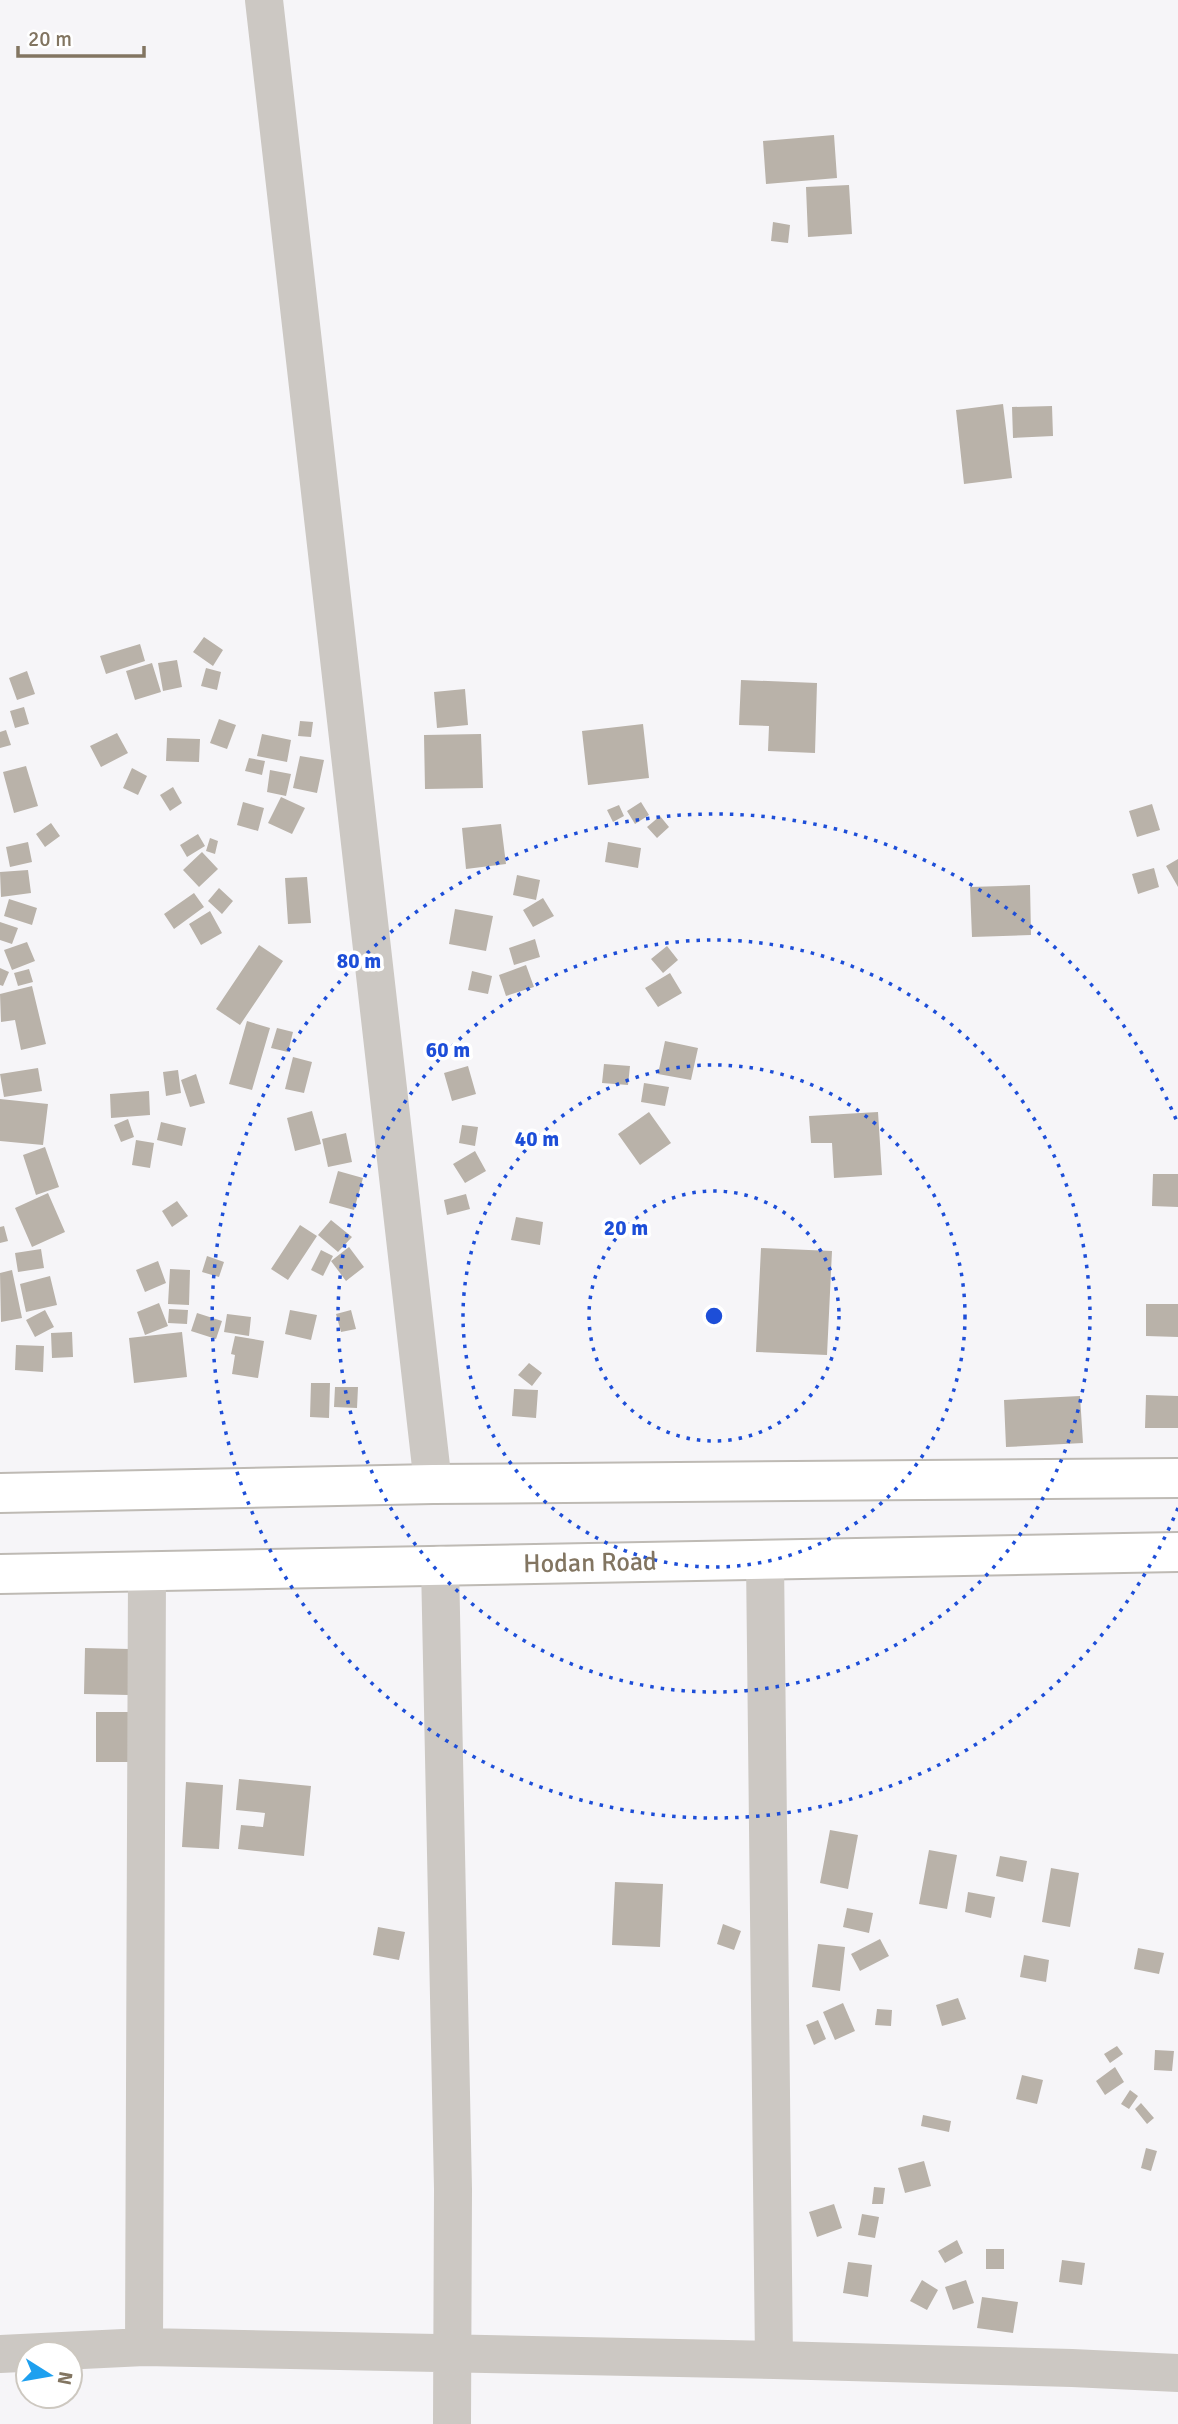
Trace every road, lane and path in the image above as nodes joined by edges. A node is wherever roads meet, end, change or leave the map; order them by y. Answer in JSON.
{"nodes":[{"id":1,"x":264,"y":0,"type":"edge"},
{"id":2,"x":1178,"y":1478,"type":"edge"},
{"id":3,"x":433,"y":1484,"type":"junction"},
{"id":4,"x":0,"y":1493,"type":"edge"},
{"id":5,"x":1178,"y":1552,"type":"edge"},
{"id":6,"x":765,"y":1560,"type":"junction"},
{"id":7,"x":440,"y":1566,"type":"junction"},
{"id":8,"x":147,"y":1571,"type":"junction"},
{"id":9,"x":0,"y":1574,"type":"edge"},
{"id":10,"x":144,"y":2347,"type":"junction"},
{"id":11,"x":0,"y":2354,"type":"edge"},
{"id":12,"x":451,"y":2354,"type":"junction"},
{"id":13,"x":774,"y":2360,"type":"junction"},
{"id":14,"x":1178,"y":2373,"type":"edge"},
{"id":15,"x":452,"y":2424,"type":"edge"}],
"edges":[{"from":1,"to":3,"type":"street"},
{"from":2,"to":3,"type":"main road"},
{"from":3,"to":4,"type":"main road"},
{"from":5,"to":6,"type":"main road","name":"Hodan Road"},
{"from":6,"to":7,"type":"main road","name":"Hodan Road"},
{"from":6,"to":13,"type":"street"},
{"from":7,"to":8,"type":"main road","name":"Hodan Road"},
{"from":7,"to":12,"type":"street"},
{"from":8,"to":9,"type":"main road","name":"Hodan Road"},
{"from":8,"to":10,"type":"street"},
{"from":10,"to":11,"type":"street"},
{"from":10,"to":12,"type":"street"},
{"from":12,"to":13,"type":"street"},
{"from":12,"to":15,"type":"street"},
{"from":13,"to":14,"type":"street"}]}
